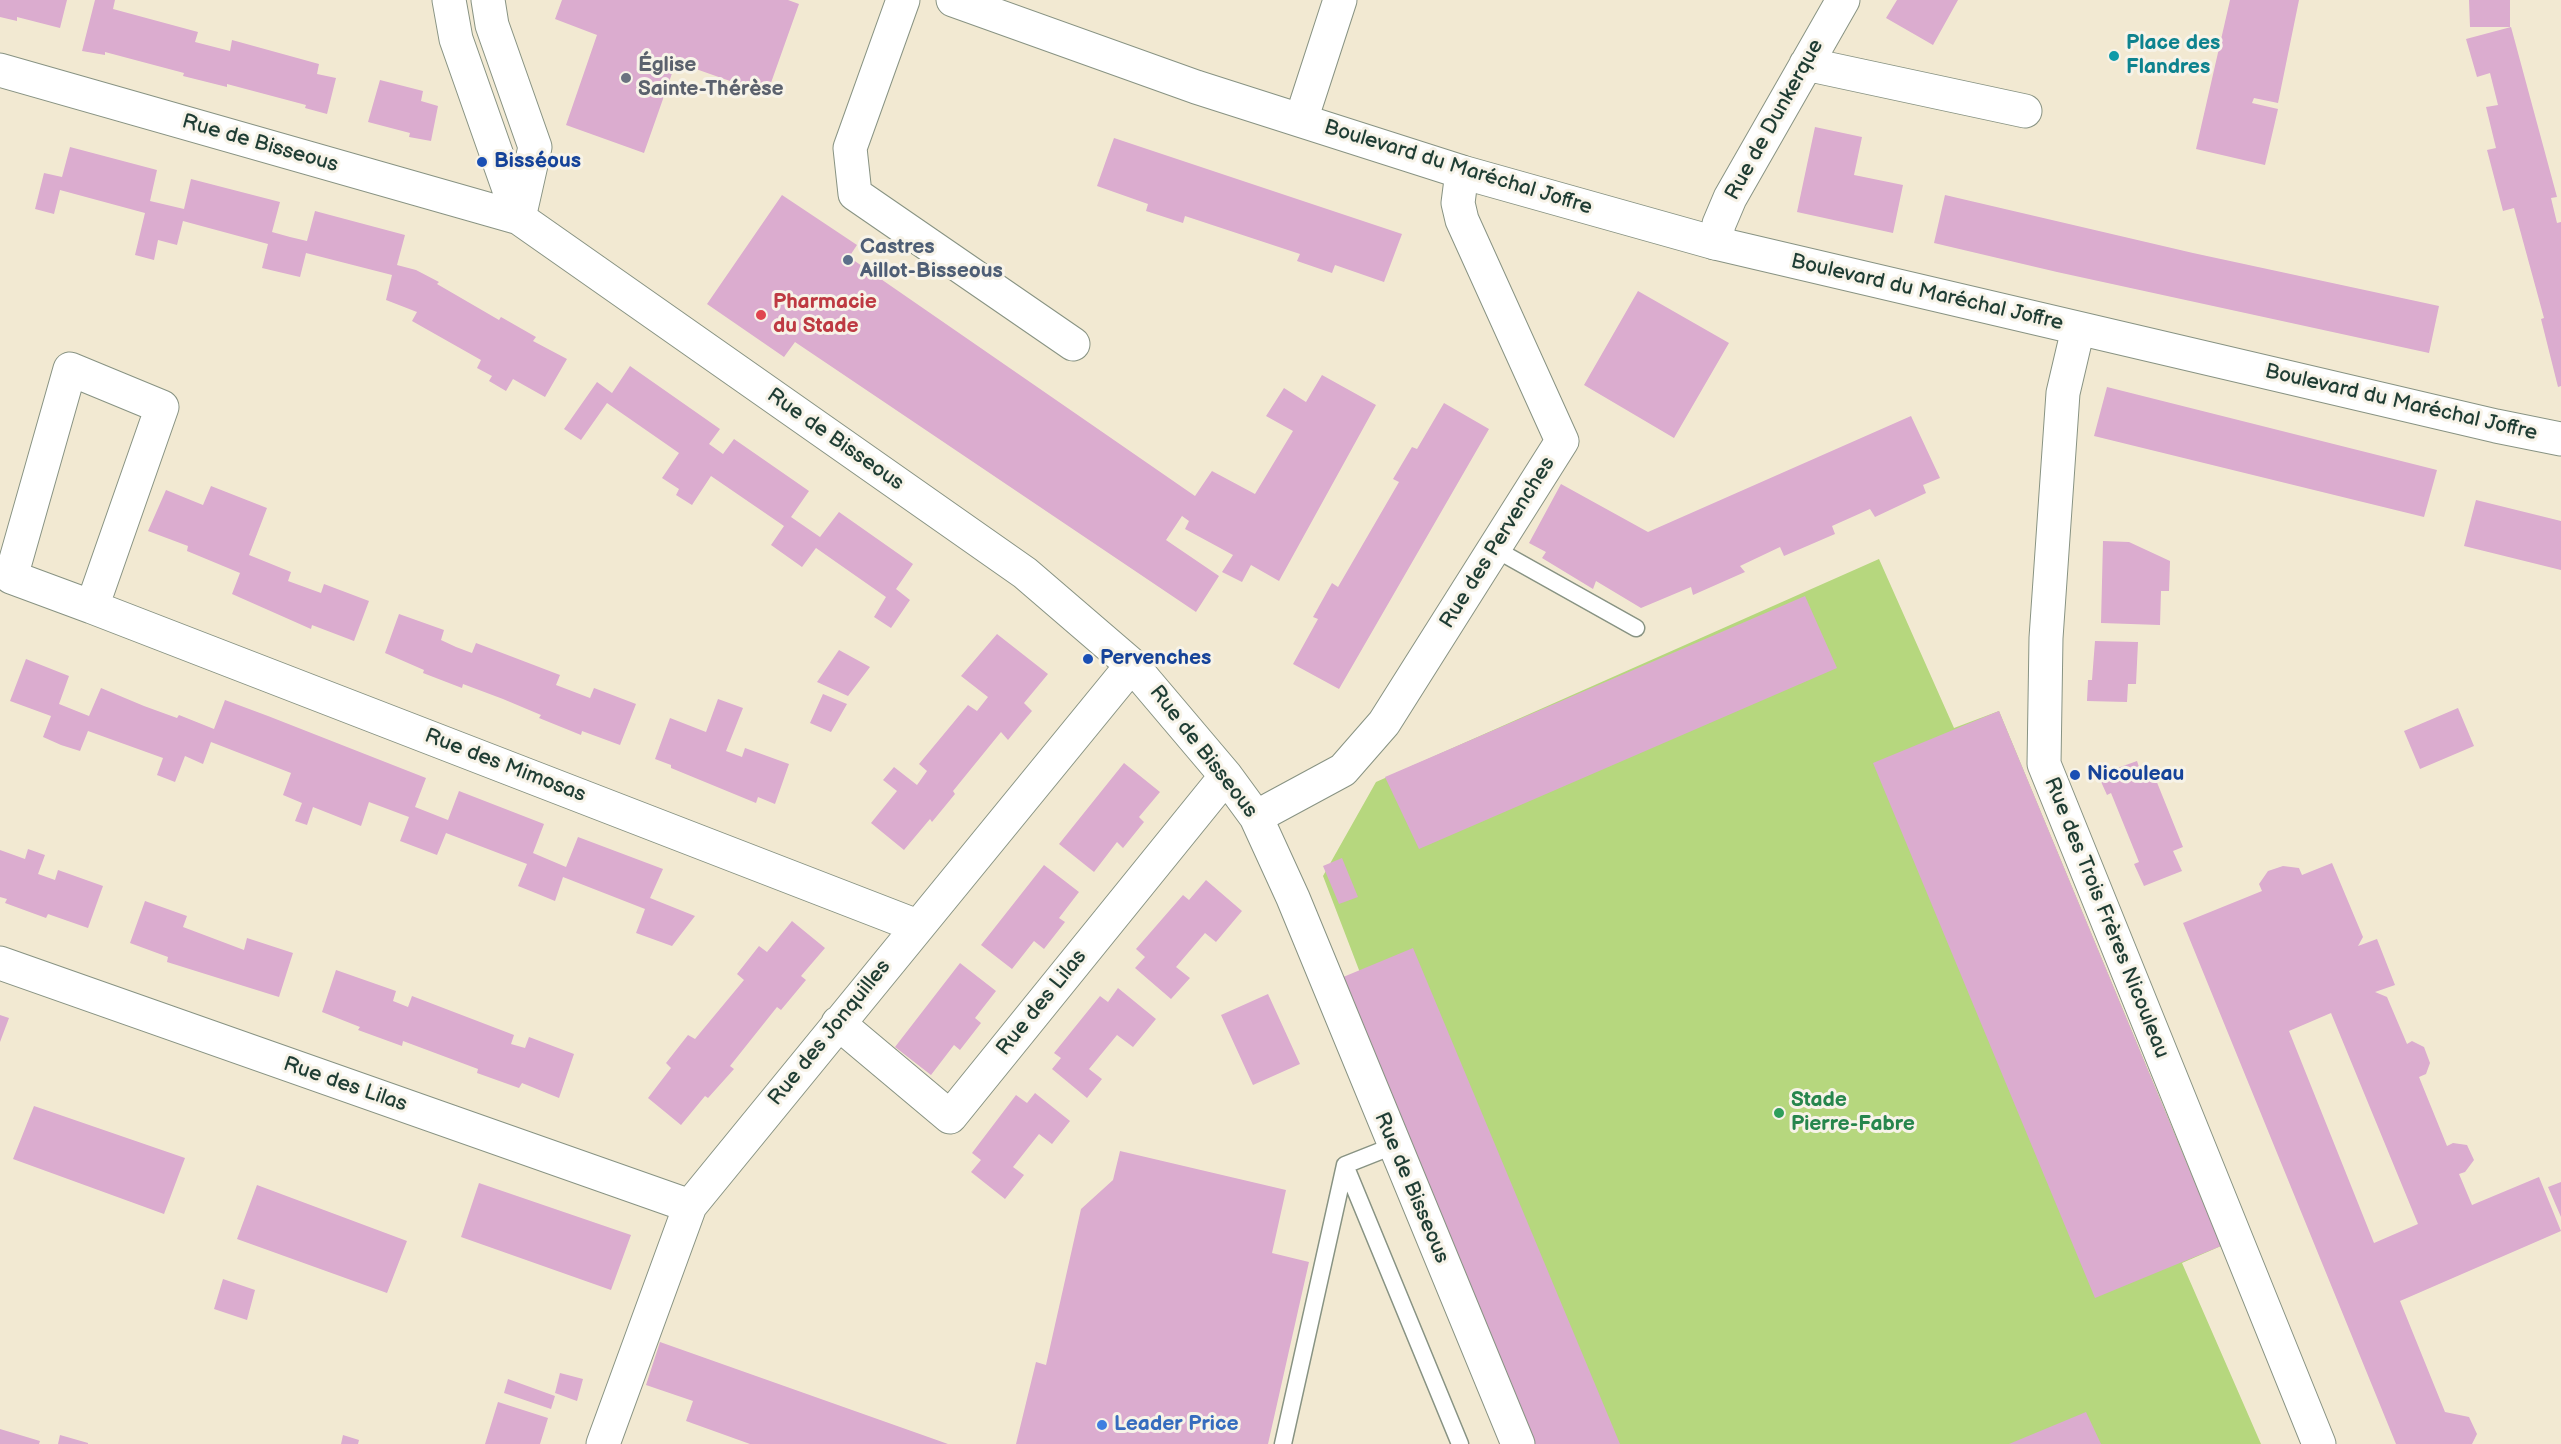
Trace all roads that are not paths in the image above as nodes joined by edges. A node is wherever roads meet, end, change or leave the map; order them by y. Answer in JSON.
{"nodes":[{"id":1,"x":449,"y":0,"type":"edge"},
{"id":2,"x":488,"y":0,"type":"edge"},
{"id":3,"x":903,"y":0,"type":"edge"},
{"id":4,"x":953,"y":0,"type":"edge"},
{"id":5,"x":1340,"y":0,"type":"edge"},
{"id":6,"x":1843,"y":0,"type":"edge"},
{"id":7,"x":1806,"y":64,"type":"junction"},
{"id":8,"x":0,"y":70,"type":"edge"},
{"id":9,"x":2025,"y":111,"type":"dead end"},
{"id":10,"x":1301,"y":120,"type":"junction"},
{"id":11,"x":1462,"y":172,"type":"junction"},
{"id":12,"x":519,"y":218,"type":"junction"},
{"id":13,"x":1715,"y":243,"type":"junction"},
{"id":14,"x":2078,"y":329,"type":"junction"},
{"id":15,"x":1073,"y":344,"type":"dead end"},
{"id":16,"x":2561,"y":439,"type":"edge"},
{"id":17,"x":1495,"y":549,"type":"junction"},
{"id":18,"x":92,"y":607,"type":"junction"},
{"id":19,"x":1636,"y":628,"type":"dead end"},
{"id":20,"x":1132,"y":665,"type":"junction"},
{"id":21,"x":1226,"y":776,"type":"junction"},
{"id":22,"x":1256,"y":817,"type":"junction"},
{"id":23,"x":917,"y":926,"type":"junction"},
{"id":24,"x":0,"y":963,"type":"edge"},
{"id":25,"x":838,"y":1023,"type":"junction"},
{"id":26,"x":1393,"y":1146,"type":"junction"},
{"id":27,"x":1345,"y":1165,"type":"junction"},
{"id":28,"x":690,"y":1206,"type":"junction"},
{"id":29,"x":603,"y":1444,"type":"edge"},
{"id":30,"x":1283,"y":1444,"type":"edge"},
{"id":31,"x":1460,"y":1444,"type":"edge"},
{"id":32,"x":1518,"y":1444,"type":"edge"},
{"id":33,"x":2319,"y":1444,"type":"edge"}],
"edges":[{"from":1,"to":12,"type":"street"},
{"from":2,"to":12,"type":"street"},
{"from":3,"to":15,"type":"street"},
{"from":4,"to":10,"type":"street","name":"Boulevard du Maréchal Joffre"},
{"from":5,"to":10,"type":"street","name":"Boulevard du Maréchal Joffre"},
{"from":6,"to":7,"type":"street","name":"Rue de Dunkerque"},
{"from":7,"to":9,"type":"street"},
{"from":7,"to":13,"type":"street","name":"Rue de Dunkerque"},
{"from":8,"to":12,"type":"street","name":"Rue de Bisseous"},
{"from":10,"to":11,"type":"street","name":"Boulevard du Maréchal Joffre"},
{"from":11,"to":13,"type":"street","name":"Boulevard du Maréchal Joffre"},
{"from":11,"to":17,"type":"street","name":"Rue des Pervenches"},
{"from":12,"to":20,"type":"street","name":"Rue de Bisseous"},
{"from":13,"to":14,"type":"street","name":"Boulevard du Maréchal Joffre"},
{"from":14,"to":16,"type":"street","name":"Boulevard du Maréchal Joffre"},
{"from":14,"to":33,"type":"street","name":"Rue des Trois Frères Nicouleau"},
{"from":17,"to":19,"type":"lane"},
{"from":17,"to":22,"type":"street","name":"Rue des Pervenches"},
{"from":18,"to":18,"type":"street","name":"Rue des Mimosas"},
{"from":18,"to":23,"type":"street","name":"Rue des Mimosas"},
{"from":20,"to":21,"type":"street","name":"Rue de Bisseous"},
{"from":20,"to":23,"type":"street","name":"Rue des Jonquilles"},
{"from":21,"to":22,"type":"street","name":"Rue de Bisseous"},
{"from":21,"to":25,"type":"street","name":"Rue des Lilas"},
{"from":22,"to":26,"type":"street","name":"Rue de Bisseous"},
{"from":23,"to":25,"type":"street","name":"Rue des Jonquilles"},
{"from":24,"to":28,"type":"street","name":"Rue des Lilas"},
{"from":25,"to":28,"type":"street","name":"Rue des Jonquilles"},
{"from":26,"to":27,"type":"lane"},
{"from":26,"to":32,"type":"street","name":"Rue de Bisseous"},
{"from":27,"to":30,"type":"lane"},
{"from":27,"to":31,"type":"lane"},
{"from":28,"to":29,"type":"street","name":"Rue des Jonquilles"}]}
